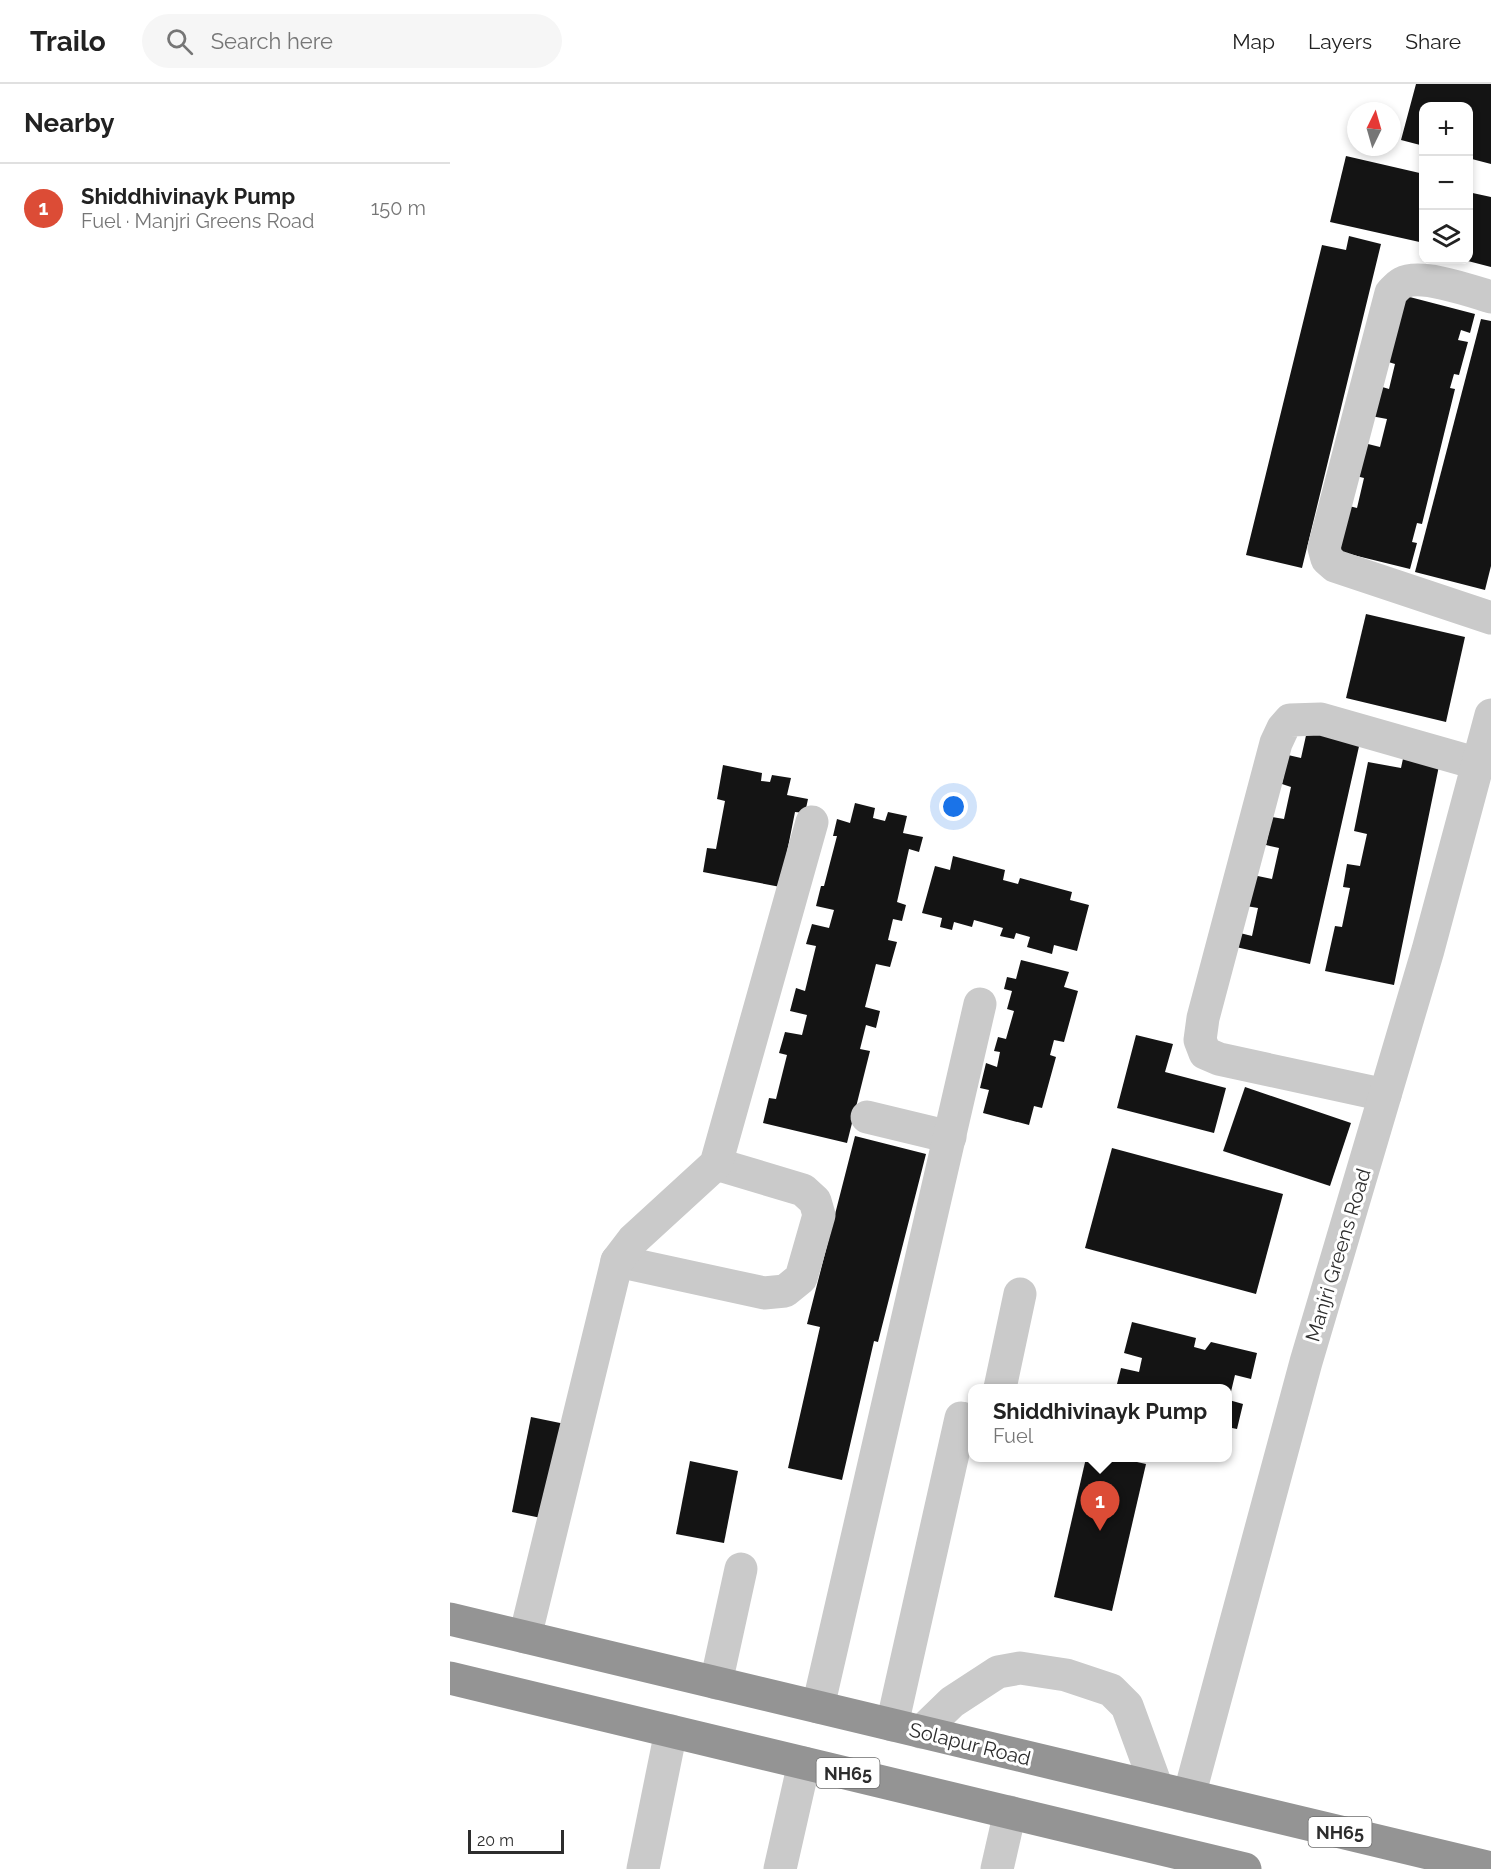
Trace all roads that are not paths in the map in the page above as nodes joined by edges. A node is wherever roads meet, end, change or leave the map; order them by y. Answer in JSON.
{"nodes":[{"id":1,"x":1491,"y":297,"type":"edge"},
{"id":2,"x":1491,"y":618,"type":"edge"},
{"id":3,"x":1491,"y":715,"type":"edge"},
{"id":4,"x":1479,"y":764,"type":"junction"},
{"id":5,"x":812,"y":822,"type":"dead end"},
{"id":6,"x":980,"y":1004,"type":"dead end"},
{"id":7,"x":1385,"y":1095,"type":"junction"},
{"id":8,"x":867,"y":1118,"type":"dead end"},
{"id":9,"x":950,"y":1137,"type":"junction"},
{"id":10,"x":716,"y":1164,"type":"junction"},
{"id":11,"x":618,"y":1261,"type":"junction"},
{"id":12,"x":1020,"y":1294,"type":"dead end"},
{"id":13,"x":1001,"y":1384,"type":"edge"},
{"id":14,"x":968,"y":1420,"type":"edge"},
{"id":15,"x":741,"y":1569,"type":"dead end"},
{"id":16,"x":450,"y":1619,"type":"edge"},
{"id":17,"x":525,"y":1637,"type":"junction"},
{"id":18,"x":450,"y":1678,"type":"edge"},
{"id":19,"x":716,"y":1683,"type":"junction"},
{"id":20,"x":818,"y":1707,"type":"junction"},
{"id":21,"x":906,"y":1728,"type":"junction"},
{"id":22,"x":671,"y":1731,"type":"junction"},
{"id":23,"x":804,"y":1763,"type":"junction"},
{"id":24,"x":1157,"y":1788,"type":"junction"},
{"id":25,"x":1189,"y":1796,"type":"junction"},
{"id":26,"x":1010,"y":1812,"type":"junction"},
{"id":27,"x":1491,"y":1868,"type":"edge"},
{"id":28,"x":643,"y":1869,"type":"edge"},
{"id":29,"x":780,"y":1869,"type":"edge"},
{"id":30,"x":997,"y":1869,"type":"edge"},
{"id":31,"x":1245,"y":1869,"type":"edge"}],
"edges":[{"from":1,"to":2,"type":"street"},
{"from":3,"to":4,"type":"street","name":"Manjri Greens Road"},
{"from":4,"to":7,"type":"street","name":"Manjri Greens Road"},
{"from":4,"to":7,"type":"street"},
{"from":5,"to":10,"type":"street"},
{"from":6,"to":9,"type":"street"},
{"from":7,"to":25,"type":"street","name":"Manjri Greens Road"},
{"from":8,"to":9,"type":"street"},
{"from":9,"to":20,"type":"street"},
{"from":10,"to":11,"type":"street"},
{"from":10,"to":11,"type":"street"},
{"from":11,"to":17,"type":"street"},
{"from":12,"to":13,"type":"street"},
{"from":14,"to":21,"type":"street"},
{"from":15,"to":19,"type":"street"},
{"from":16,"to":17,"type":"highway","name":"Solapur Road","number":"NH65"},
{"from":17,"to":19,"type":"highway","name":"Solapur Road","number":"NH65"},
{"from":18,"to":22,"type":"highway","number":"NH65"},
{"from":19,"to":20,"type":"highway","name":"Solapur Road","number":"NH65"},
{"from":20,"to":21,"type":"highway","name":"Solapur Road","number":"NH65"},
{"from":21,"to":24,"type":"highway","name":"Solapur Road","number":"NH65"},
{"from":21,"to":24,"type":"street"},
{"from":22,"to":23,"type":"highway","number":"NH65"},
{"from":22,"to":28,"type":"street"},
{"from":23,"to":26,"type":"highway","number":"NH65"},
{"from":23,"to":29,"type":"street"},
{"from":24,"to":25,"type":"highway","name":"Solapur Road","number":"NH65"},
{"from":25,"to":27,"type":"highway","name":"Solapur Road","number":"NH65"},
{"from":26,"to":30,"type":"street"},
{"from":26,"to":31,"type":"highway","number":"NH65"}]}
